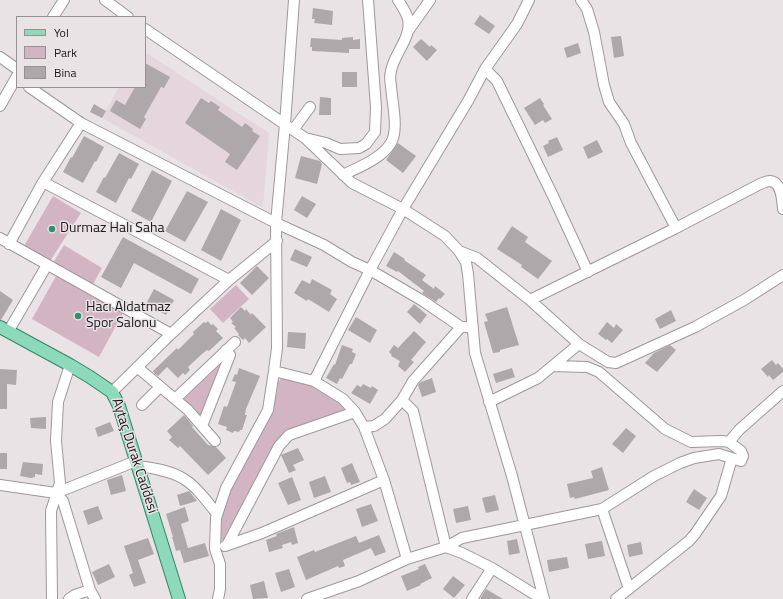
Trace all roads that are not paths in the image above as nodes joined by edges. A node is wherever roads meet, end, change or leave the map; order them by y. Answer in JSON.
{"nodes":[{"id":1,"x":64,"y":0,"type":"edge"},
{"id":2,"x":105,"y":0,"type":"edge"},
{"id":3,"x":294,"y":0,"type":"edge"},
{"id":4,"x":368,"y":0,"type":"edge"},
{"id":5,"x":398,"y":0,"type":"edge"},
{"id":6,"x":430,"y":0,"type":"edge"},
{"id":7,"x":529,"y":0,"type":"edge"},
{"id":8,"x":581,"y":0,"type":"edge"},
{"id":9,"x":54,"y":16,"type":"edge"},
{"id":10,"x":127,"y":16,"type":"edge"},
{"id":11,"x":146,"y":30,"type":"edge"},
{"id":12,"x":408,"y":31,"type":"junction"},
{"id":13,"x":0,"y":57,"type":"edge"},
{"id":14,"x":485,"y":69,"type":"junction"},
{"id":15,"x":16,"y":74,"type":"edge"},
{"id":16,"x":16,"y":77,"type":"edge"},
{"id":17,"x":30,"y":88,"type":"edge"},
{"id":18,"x":0,"y":106,"type":"edge"},
{"id":19,"x":310,"y":107,"type":"dead end"},
{"id":20,"x":81,"y":123,"type":"junction"},
{"id":21,"x":289,"y":127,"type":"junction"},
{"id":22,"x":305,"y":138,"type":"junction"},
{"id":23,"x":343,"y":175,"type":"junction"},
{"id":24,"x":43,"y":182,"type":"junction"},
{"id":25,"x":403,"y":209,"type":"junction"},
{"id":26,"x":783,"y":209,"type":"edge"},
{"id":27,"x":276,"y":223,"type":"junction"},
{"id":28,"x":676,"y":228,"type":"junction"},
{"id":29,"x":4,"y":241,"type":"edge"},
{"id":30,"x":277,"y":241,"type":"junction"},
{"id":31,"x":459,"y":251,"type":"junction"},
{"id":32,"x":47,"y":265,"type":"junction"},
{"id":33,"x":370,"y":270,"type":"junction"},
{"id":34,"x":588,"y":272,"type":"junction"},
{"id":35,"x":783,"y":275,"type":"edge"},
{"id":36,"x":229,"y":280,"type":"junction"},
{"id":37,"x":530,"y":300,"type":"junction"},
{"id":38,"x":461,"y":327,"type":"junction"},
{"id":39,"x":473,"y":327,"type":"junction"},
{"id":40,"x":4,"y":330,"type":"edge"},
{"id":41,"x":171,"y":334,"type":"junction"},
{"id":42,"x":235,"y":342,"type":"dead end"},
{"id":43,"x":579,"y":344,"type":"junction"},
{"id":44,"x":226,"y":350,"type":"junction"},
{"id":45,"x":70,"y":364,"type":"junction"},
{"id":46,"x":553,"y":366,"type":"junction"},
{"id":47,"x":137,"y":367,"type":"junction"},
{"id":48,"x":274,"y":371,"type":"junction"},
{"id":49,"x":314,"y":381,"type":"junction"},
{"id":50,"x":160,"y":387,"type":"junction"},
{"id":51,"x":783,"y":391,"type":"edge"},
{"id":52,"x":112,"y":392,"type":"junction"},
{"id":53,"x":175,"y":399,"type":"junction"},
{"id":54,"x":402,"y":400,"type":"junction"},
{"id":55,"x":489,"y":402,"type":"junction"},
{"id":56,"x":142,"y":405,"type":"dead end"},
{"id":57,"x":355,"y":412,"type":"junction"},
{"id":58,"x":202,"y":426,"type":"junction"},
{"id":59,"x":364,"y":426,"type":"junction"},
{"id":60,"x":215,"y":441,"type":"dead end"},
{"id":61,"x":729,"y":442,"type":"junction"},
{"id":62,"x":732,"y":458,"type":"junction"},
{"id":63,"x":137,"y":464,"type":"junction"},
{"id":64,"x":384,"y":480,"type":"junction"},
{"id":65,"x":0,"y":485,"type":"edge"},
{"id":66,"x":56,"y":493,"type":"junction"},
{"id":67,"x":602,"y":509,"type":"junction"},
{"id":68,"x":217,"y":514,"type":"junction"},
{"id":69,"x":525,"y":524,"type":"junction"},
{"id":70,"x":227,"y":545,"type":"junction"},
{"id":71,"x":446,"y":547,"type":"junction"},
{"id":72,"x":215,"y":549,"type":"junction"},
{"id":73,"x":407,"y":559,"type":"junction"},
{"id":74,"x":492,"y":568,"type":"junction"},
{"id":75,"x":629,"y":589,"type":"junction"},
{"id":76,"x":90,"y":590,"type":"junction"},
{"id":77,"x":52,"y":599,"type":"edge"},
{"id":78,"x":69,"y":599,"type":"edge"},
{"id":79,"x":96,"y":599,"type":"edge"},
{"id":80,"x":179,"y":599,"type":"edge"},
{"id":81,"x":218,"y":599,"type":"edge"},
{"id":82,"x":307,"y":599,"type":"edge"},
{"id":83,"x":472,"y":599,"type":"edge"},
{"id":84,"x":543,"y":599,"type":"edge"},
{"id":85,"x":616,"y":599,"type":"edge"}],
"edges":[{"from":1,"to":9,"type":"street"},
{"from":2,"to":10,"type":"street"},
{"from":3,"to":21,"type":"street"},
{"from":4,"to":22,"type":"street"},
{"from":5,"to":12,"type":"street"},
{"from":6,"to":12,"type":"street"},
{"from":7,"to":14,"type":"street"},
{"from":8,"to":28,"type":"street"},
{"from":11,"to":21,"type":"street"},
{"from":12,"to":23,"type":"street"},
{"from":13,"to":15,"type":"street"},
{"from":14,"to":25,"type":"street"},
{"from":14,"to":34,"type":"street"},
{"from":16,"to":18,"type":"street"},
{"from":17,"to":20,"type":"street"},
{"from":19,"to":21,"type":"street"},
{"from":20,"to":24,"type":"street"},
{"from":20,"to":27,"type":"street"},
{"from":21,"to":22,"type":"street"},
{"from":21,"to":27,"type":"street"},
{"from":22,"to":23,"type":"street"},
{"from":23,"to":25,"type":"street"},
{"from":24,"to":29,"type":"street"},
{"from":24,"to":36,"type":"street"},
{"from":25,"to":31,"type":"street"},
{"from":25,"to":33,"type":"street"},
{"from":26,"to":28,"type":"street"},
{"from":27,"to":30,"type":"street"},
{"from":27,"to":33,"type":"street"},
{"from":28,"to":34,"type":"street"},
{"from":29,"to":32,"type":"street"},
{"from":30,"to":36,"type":"street"},
{"from":30,"to":48,"type":"street"},
{"from":31,"to":37,"type":"street"},
{"from":31,"to":39,"type":"street"},
{"from":32,"to":40,"type":"street"},
{"from":32,"to":41,"type":"street"},
{"from":33,"to":38,"type":"street"},
{"from":33,"to":49,"type":"street"},
{"from":34,"to":37,"type":"street"},
{"from":35,"to":43,"type":"street"},
{"from":36,"to":41,"type":"street"},
{"from":37,"to":43,"type":"street"},
{"from":38,"to":39,"type":"street"},
{"from":38,"to":54,"type":"street"},
{"from":39,"to":55,"type":"street"},
{"from":40,"to":45,"type":"main road","name":"Aytaç Durak Caddesi"},
{"from":41,"to":47,"type":"street"},
{"from":42,"to":44,"type":"street"},
{"from":43,"to":46,"type":"street"},
{"from":44,"to":53,"type":"street"},
{"from":44,"to":58,"type":"street"},
{"from":45,"to":52,"type":"main road","name":"Aytaç Durak Caddesi"},
{"from":45,"to":66,"type":"street"},
{"from":46,"to":55,"type":"street"},
{"from":46,"to":61,"type":"street"},
{"from":47,"to":50,"type":"street"},
{"from":47,"to":52,"type":"street"},
{"from":48,"to":49,"type":"street"},
{"from":48,"to":68,"type":"street"},
{"from":49,"to":57,"type":"street"},
{"from":50,"to":53,"type":"street"},
{"from":50,"to":56,"type":"street"},
{"from":51,"to":61,"type":"street"},
{"from":52,"to":63,"type":"main road","name":"Aytaç Durak Caddesi"},
{"from":53,"to":58,"type":"street"},
{"from":54,"to":59,"type":"street"},
{"from":54,"to":71,"type":"street"},
{"from":55,"to":69,"type":"street"},
{"from":57,"to":59,"type":"street"},
{"from":57,"to":70,"type":"street"},
{"from":58,"to":60,"type":"street"},
{"from":59,"to":64,"type":"street"},
{"from":61,"to":62,"type":"street"},
{"from":62,"to":67,"type":"street"},
{"from":62,"to":75,"type":"street"},
{"from":63,"to":66,"type":"street"},
{"from":63,"to":68,"type":"street"},
{"from":63,"to":80,"type":"main road","name":"Aytaç Durak Caddesi"},
{"from":64,"to":70,"type":"street"},
{"from":64,"to":73,"type":"street"},
{"from":65,"to":66,"type":"street"},
{"from":66,"to":76,"type":"street"},
{"from":66,"to":77,"type":"street"},
{"from":67,"to":69,"type":"street"},
{"from":67,"to":75,"type":"street"},
{"from":68,"to":72,"type":"street"},
{"from":69,"to":71,"type":"street"},
{"from":69,"to":84,"type":"street"},
{"from":70,"to":72,"type":"street"},
{"from":71,"to":73,"type":"street"},
{"from":71,"to":74,"type":"street"},
{"from":72,"to":81,"type":"street"},
{"from":73,"to":82,"type":"street"},
{"from":74,"to":83,"type":"street"},
{"from":74,"to":84,"type":"street"},
{"from":75,"to":85,"type":"street"},
{"from":76,"to":78,"type":"street"},
{"from":76,"to":79,"type":"street"}]}
